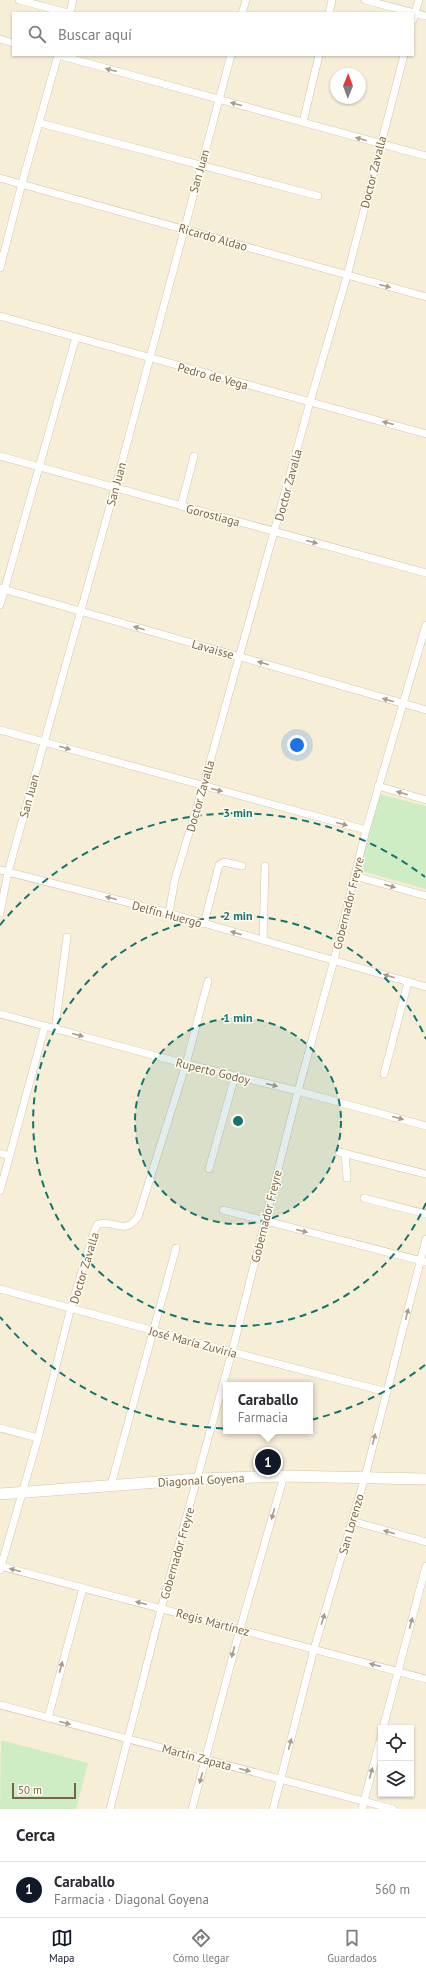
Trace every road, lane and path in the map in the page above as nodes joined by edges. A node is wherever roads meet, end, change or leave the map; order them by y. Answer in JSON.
{"nodes":[{"id":1,"x":19,"y":0,"type":"edge"},
{"id":2,"x":73,"y":0,"type":"edge"},
{"id":3,"x":246,"y":0,"type":"edge"},
{"id":4,"x":332,"y":0,"type":"edge"},
{"id":5,"x":365,"y":0,"type":"edge"},
{"id":6,"x":418,"y":0,"type":"edge"},
{"id":7,"x":65,"y":12,"type":"edge"},
{"id":8,"x":69,"y":12,"type":"edge"},
{"id":9,"x":242,"y":12,"type":"edge"},
{"id":10,"x":329,"y":12,"type":"edge"},
{"id":11,"x":400,"y":12,"type":"edge"},
{"id":12,"x":426,"y":16,"type":"edge"},
{"id":13,"x":414,"y":17,"type":"edge"},
{"id":14,"x":0,"y":39,"type":"edge"},
{"id":15,"x":12,"y":43,"type":"edge"},
{"id":16,"x":58,"y":56,"type":"edge"},
{"id":17,"x":62,"y":56,"type":"edge"},
{"id":18,"x":231,"y":56,"type":"edge"},
{"id":19,"x":319,"y":56,"type":"edge"},
{"id":20,"x":404,"y":56,"type":"edge"},
{"id":21,"x":220,"y":99,"type":"junction"},
{"id":22,"x":303,"y":122,"type":"junction"},
{"id":23,"x":40,"y":123,"type":"junction"},
{"id":24,"x":380,"y":144,"type":"junction"},
{"id":25,"x":426,"y":156,"type":"edge"},
{"id":26,"x":201,"y":166,"type":"junction"},
{"id":27,"x":0,"y":178,"type":"edge"},
{"id":28,"x":22,"y":184,"type":"junction"},
{"id":29,"x":318,"y":196,"type":"dead end"},
{"id":30,"x":184,"y":228,"type":"junction"},
{"id":31,"x":0,"y":268,"type":"edge"},
{"id":32,"x":347,"y":276,"type":"junction"},
{"id":33,"x":426,"y":297,"type":"edge"},
{"id":34,"x":0,"y":316,"type":"edge"},
{"id":35,"x":76,"y":337,"type":"junction"},
{"id":36,"x":150,"y":358,"type":"junction"},
{"id":37,"x":310,"y":402,"type":"junction"},
{"id":38,"x":426,"y":434,"type":"edge"},
{"id":39,"x":0,"y":456,"type":"edge"},
{"id":40,"x":194,"y":456,"type":"dead end"},
{"id":41,"x":39,"y":467,"type":"junction"},
{"id":42,"x":115,"y":488,"type":"junction"},
{"id":43,"x":181,"y":506,"type":"junction"},
{"id":44,"x":275,"y":532,"type":"junction"},
{"id":45,"x":426,"y":574,"type":"edge"},
{"id":46,"x":2,"y":589,"type":"edge"},
{"id":47,"x":0,"y":605,"type":"edge"},
{"id":48,"x":81,"y":612,"type":"junction"},
{"id":49,"x":426,"y":625,"type":"edge"},
{"id":50,"x":239,"y":656,"type":"junction"},
{"id":51,"x":404,"y":704,"type":"junction"},
{"id":52,"x":426,"y":710,"type":"edge"},
{"id":53,"x":0,"y":730,"type":"edge"},
{"id":54,"x":43,"y":742,"type":"junction"},
{"id":55,"x":378,"y":786,"type":"junction"},
{"id":56,"x":203,"y":787,"type":"junction"},
{"id":57,"x":426,"y":800,"type":"edge"},
{"id":58,"x":366,"y":830,"type":"junction"},
{"id":59,"x":242,"y":866,"type":"dead end"},
{"id":60,"x":265,"y":866,"type":"dead end"},
{"id":61,"x":0,"y":870,"type":"edge"},
{"id":62,"x":8,"y":872,"type":"junction"},
{"id":63,"x":355,"y":876,"type":"junction"},
{"id":64,"x":426,"y":896,"type":"edge"},
{"id":65,"x":0,"y":913,"type":"edge"},
{"id":66,"x":169,"y":913,"type":"junction"},
{"id":67,"x":204,"y":924,"type":"junction"},
{"id":68,"x":67,"y":937,"type":"dead end"},
{"id":69,"x":263,"y":940,"type":"junction"},
{"id":70,"x":334,"y":960,"type":"junction"},
{"id":71,"x":208,"y":981,"type":"dead end"},
{"id":72,"x":408,"y":982,"type":"junction"},
{"id":73,"x":426,"y":987,"type":"edge"},
{"id":74,"x":0,"y":1014,"type":"edge"},
{"id":75,"x":45,"y":1026,"type":"junction"},
{"id":76,"x":55,"y":1029,"type":"junction"},
{"id":77,"x":186,"y":1064,"type":"junction"},
{"id":78,"x":384,"y":1074,"type":"dead end"},
{"id":79,"x":235,"y":1076,"type":"junction"},
{"id":80,"x":298,"y":1091,"type":"junction"},
{"id":81,"x":426,"y":1126,"type":"edge"},
{"id":82,"x":0,"y":1154,"type":"edge"},
{"id":83,"x":10,"y":1156,"type":"junction"},
{"id":84,"x":209,"y":1170,"type":"dead end"},
{"id":85,"x":426,"y":1174,"type":"edge"},
{"id":86,"x":347,"y":1178,"type":"dead end"},
{"id":87,"x":0,"y":1191,"type":"edge"},
{"id":88,"x":364,"y":1198,"type":"dead end"},
{"id":89,"x":223,"y":1210,"type":"dead end"},
{"id":90,"x":426,"y":1214,"type":"edge"},
{"id":91,"x":264,"y":1222,"type":"junction"},
{"id":92,"x":426,"y":1239,"type":"edge"},
{"id":93,"x":176,"y":1248,"type":"dead end"},
{"id":94,"x":423,"y":1261,"type":"edge"},
{"id":95,"x":0,"y":1288,"type":"edge"},
{"id":96,"x":71,"y":1307,"type":"junction"},
{"id":97,"x":154,"y":1331,"type":"junction"},
{"id":98,"x":232,"y":1352,"type":"junction"},
{"id":99,"x":224,"y":1382,"type":"edge"},
{"id":100,"x":223,"y":1386,"type":"edge"},
{"id":101,"x":387,"y":1392,"type":"junction"},
{"id":102,"x":0,"y":1428,"type":"edge"},
{"id":103,"x":38,"y":1438,"type":"junction"},
{"id":104,"x":284,"y":1476,"type":"junction"},
{"id":105,"x":364,"y":1477,"type":"junction"},
{"id":106,"x":198,"y":1479,"type":"junction"},
{"id":107,"x":426,"y":1479,"type":"edge"},
{"id":108,"x":111,"y":1485,"type":"junction"},
{"id":109,"x":22,"y":1492,"type":"junction"},
{"id":110,"x":0,"y":1494,"type":"edge"},
{"id":111,"x":352,"y":1521,"type":"junction"},
{"id":112,"x":426,"y":1542,"type":"edge"},
{"id":113,"x":426,"y":1566,"type":"edge"},
{"id":114,"x":0,"y":1567,"type":"edge"},
{"id":115,"x":83,"y":1588,"type":"junction"},
{"id":116,"x":161,"y":1609,"type":"junction"},
{"id":117,"x":240,"y":1629,"type":"junction"},
{"id":118,"x":314,"y":1649,"type":"junction"},
{"id":119,"x":399,"y":1671,"type":"junction"},
{"id":120,"x":426,"y":1679,"type":"edge"},
{"id":121,"x":0,"y":1705,"type":"edge"},
{"id":122,"x":48,"y":1718,"type":"junction"},
{"id":123,"x":385,"y":1725,"type":"edge"},
{"id":124,"x":128,"y":1739,"type":"junction"},
{"id":125,"x":378,"y":1748,"type":"edge"},
{"id":126,"x":205,"y":1760,"type":"junction"},
{"id":127,"x":281,"y":1779,"type":"junction"},
{"id":128,"x":364,"y":1801,"type":"junction"},
{"id":129,"x":110,"y":1809,"type":"edge"},
{"id":130,"x":192,"y":1809,"type":"edge"},
{"id":131,"x":273,"y":1809,"type":"edge"},
{"id":132,"x":362,"y":1809,"type":"edge"},
{"id":133,"x":393,"y":1809,"type":"edge"}],
"edges":[{"from":1,"to":7,"type":"street"},
{"from":2,"to":8,"type":"street"},
{"from":3,"to":9,"type":"street"},
{"from":4,"to":10,"type":"street"},
{"from":5,"to":11,"type":"street"},
{"from":6,"to":13,"type":"street"},
{"from":12,"to":13,"type":"street"},
{"from":14,"to":15,"type":"street"},
{"from":16,"to":23,"type":"street"},
{"from":21,"to":17,"type":"street","one_way":true},
{"from":18,"to":21,"type":"street","name":"San Juan"},
{"from":19,"to":22,"type":"street"},
{"from":20,"to":24,"type":"street","name":"Doctor Zavalla"},
{"from":22,"to":21,"type":"street","one_way":true},
{"from":21,"to":26,"type":"street","name":"San Juan"},
{"from":24,"to":22,"type":"street","one_way":true},
{"from":23,"to":26,"type":"street"},
{"from":23,"to":28,"type":"street"},
{"from":24,"to":25,"type":"street"},
{"from":24,"to":32,"type":"street","name":"Doctor Zavalla"},
{"from":26,"to":29,"type":"street"},
{"from":26,"to":30,"type":"street","name":"San Juan"},
{"from":27,"to":28,"type":"street","name":"Ricardo Aldao"},
{"from":28,"to":30,"type":"street","name":"Ricardo Aldao"},
{"from":28,"to":31,"type":"street"},
{"from":30,"to":32,"type":"street","name":"Ricardo Aldao"},
{"from":30,"to":36,"type":"street","name":"San Juan"},
{"from":32,"to":33,"type":"street","name":"Ricardo Aldao","one_way":true},
{"from":32,"to":37,"type":"street","name":"Doctor Zavalla"},
{"from":34,"to":35,"type":"street","name":"Pedro de Vega"},
{"from":35,"to":36,"type":"street","name":"Pedro de Vega"},
{"from":35,"to":41,"type":"street"},
{"from":36,"to":37,"type":"street","name":"Pedro de Vega"},
{"from":36,"to":42,"type":"street","name":"San Juan"},
{"from":38,"to":37,"type":"street","name":"Pedro de Vega","one_way":true},
{"from":37,"to":44,"type":"street","name":"Doctor Zavalla"},
{"from":39,"to":41,"type":"street","name":"Gorostiaga"},
{"from":40,"to":43,"type":"street"},
{"from":41,"to":42,"type":"street","name":"Gorostiaga"},
{"from":41,"to":46,"type":"street"},
{"from":42,"to":43,"type":"street","name":"Gorostiaga"},
{"from":42,"to":48,"type":"street","name":"San Juan"},
{"from":43,"to":44,"type":"street","name":"Gorostiaga"},
{"from":44,"to":45,"type":"street","name":"Gorostiaga","one_way":true},
{"from":44,"to":50,"type":"street","name":"Doctor Zavalla"},
{"from":46,"to":47,"type":"street"},
{"from":46,"to":48,"type":"street","name":"Lavaisse"},
{"from":50,"to":48,"type":"street","name":"Lavaisse","one_way":true},
{"from":48,"to":54,"type":"street","name":"San Juan"},
{"from":49,"to":51,"type":"street","name":"Gobernador Freyre"},
{"from":51,"to":50,"type":"street","name":"Lavaisse","one_way":true},
{"from":50,"to":56,"type":"street","name":"Doctor Zavalla"},
{"from":51,"to":52,"type":"street","name":"Lavaisse"},
{"from":51,"to":55,"type":"street","name":"Gobernador Freyre"},
{"from":53,"to":54,"type":"street"},
{"from":54,"to":56,"type":"street","one_way":true},
{"from":54,"to":62,"type":"street","name":"San Juan"},
{"from":57,"to":55,"type":"street","one_way":true},
{"from":55,"to":58,"type":"street","name":"Gobernador Freyre"},
{"from":56,"to":58,"type":"street","one_way":true},
{"from":56,"to":66,"type":"street","name":"Doctor Zavalla"},
{"from":58,"to":63,"type":"street","name":"Gobernador Freyre"},
{"from":59,"to":67,"type":"street"},
{"from":60,"to":69,"type":"street"},
{"from":61,"to":62,"type":"street","name":"Delfín Huergo"},
{"from":62,"to":65,"type":"street","name":"San Juan"},
{"from":66,"to":62,"type":"street","name":"Delfín Huergo","one_way":true},
{"from":63,"to":64,"type":"street","one_way":true},
{"from":63,"to":70,"type":"street","name":"Gobernador Freyre"},
{"from":66,"to":67,"type":"street","name":"Delfín Huergo"},
{"from":69,"to":67,"type":"street","name":"Delfín Huergo","one_way":true},
{"from":68,"to":76,"type":"street"},
{"from":69,"to":70,"type":"street","name":"Delfín Huergo"},
{"from":72,"to":70,"type":"street","name":"Delfín Huergo","one_way":true},
{"from":70,"to":80,"type":"street","name":"Gobernador Freyre"},
{"from":71,"to":77,"type":"street","name":"Doctor Zavalla"},
{"from":72,"to":73,"type":"street","name":"Delfín Huergo"},
{"from":72,"to":78,"type":"street"},
{"from":74,"to":75,"type":"street","name":"Ruperto Godoy"},
{"from":75,"to":76,"type":"street","name":"Ruperto Godoy"},
{"from":75,"to":83,"type":"street"},
{"from":76,"to":77,"type":"street","name":"Ruperto Godoy","one_way":true},
{"from":77,"to":79,"type":"street","name":"Ruperto Godoy"},
{"from":77,"to":96,"type":"street","name":"Doctor Zavalla"},
{"from":79,"to":80,"type":"street","name":"Ruperto Godoy","one_way":true},
{"from":79,"to":84,"type":"street"},
{"from":80,"to":81,"type":"street","name":"Ruperto Godoy","one_way":true},
{"from":80,"to":91,"type":"street","name":"Gobernador Freyre"},
{"from":82,"to":83,"type":"street"},
{"from":83,"to":87,"type":"street"},
{"from":85,"to":86,"type":"street"},
{"from":88,"to":90,"type":"street"},
{"from":89,"to":91,"type":"street"},
{"from":91,"to":94,"type":"street","one_way":true},
{"from":91,"to":98,"type":"street","name":"Gobernador Freyre"},
{"from":92,"to":94,"type":"street","name":"San Lorenzo"},
{"from":93,"to":97,"type":"street"},
{"from":101,"to":94,"type":"street","name":"San Lorenzo","one_way":true},
{"from":95,"to":96,"type":"street","name":"José María Zuviría"},
{"from":96,"to":97,"type":"street","name":"José María Zuviría"},
{"from":96,"to":103,"type":"street","name":"Doctor Zavalla"},
{"from":97,"to":98,"type":"street","name":"José María Zuviría"},
{"from":97,"to":108,"type":"street"},
{"from":98,"to":99,"type":"street","name":"Gobernador Freyre"},
{"from":98,"to":101,"type":"street","name":"José María Zuviría"},
{"from":100,"to":106,"type":"street","name":"Gobernador Freyre"},
{"from":105,"to":101,"type":"street","name":"San Lorenzo","one_way":true},
{"from":102,"to":103,"type":"street"},
{"from":103,"to":109,"type":"street","name":"Doctor Zavalla"},
{"from":104,"to":105,"type":"street","name":"Diagonal Goyena"},
{"from":104,"to":106,"type":"street","name":"Diagonal Goyena"},
{"from":104,"to":117,"type":"street","one_way":true},
{"from":105,"to":107,"type":"street","name":"Diagonal Goyena"},
{"from":105,"to":111,"type":"street","name":"San Lorenzo"},
{"from":106,"to":108,"type":"street","name":"Diagonal Goyena"},
{"from":106,"to":116,"type":"street","name":"Gobernador Freyre"},
{"from":108,"to":109,"type":"street","name":"Diagonal Goyena"},
{"from":109,"to":110,"type":"street","name":"Diagonal Goyena"},
{"from":109,"to":114,"type":"street","name":"Doctor Zavalla"},
{"from":112,"to":111,"type":"street","one_way":true},
{"from":118,"to":111,"type":"street","name":"San Lorenzo","one_way":true},
{"from":119,"to":113,"type":"street","one_way":true},
{"from":115,"to":114,"type":"street","name":"Regis Martínez","one_way":true},
{"from":116,"to":115,"type":"street","name":"Regis Martínez","one_way":true},
{"from":122,"to":115,"type":"street","one_way":true},
{"from":116,"to":117,"type":"street","name":"Regis Martínez"},
{"from":116,"to":124,"type":"street","name":"Gobernador Freyre"},
{"from":117,"to":118,"type":"street","name":"Regis Martínez"},
{"from":117,"to":126,"type":"street","one_way":true},
{"from":119,"to":118,"type":"street","name":"Regis Martínez","one_way":true},
{"from":127,"to":118,"type":"street","name":"San Lorenzo","one_way":true},
{"from":119,"to":120,"type":"street","name":"Regis Martínez"},
{"from":119,"to":123,"type":"street"},
{"from":121,"to":122,"type":"street","name":"Martín Zapata"},
{"from":122,"to":124,"type":"street","name":"Martín Zapata","one_way":true},
{"from":124,"to":126,"type":"street","name":"Martín Zapata"},
{"from":124,"to":129,"type":"street","name":"Gobernador Freyre"},
{"from":128,"to":125,"type":"street","one_way":true},
{"from":126,"to":127,"type":"street","name":"Martín Zapata","one_way":true},
{"from":126,"to":130,"type":"street","one_way":true},
{"from":127,"to":128,"type":"street","name":"Martín Zapata"},
{"from":127,"to":131,"type":"street","name":"San Lorenzo"},
{"from":128,"to":132,"type":"street"},
{"from":128,"to":133,"type":"street","name":"Martín Zapata"}]}
